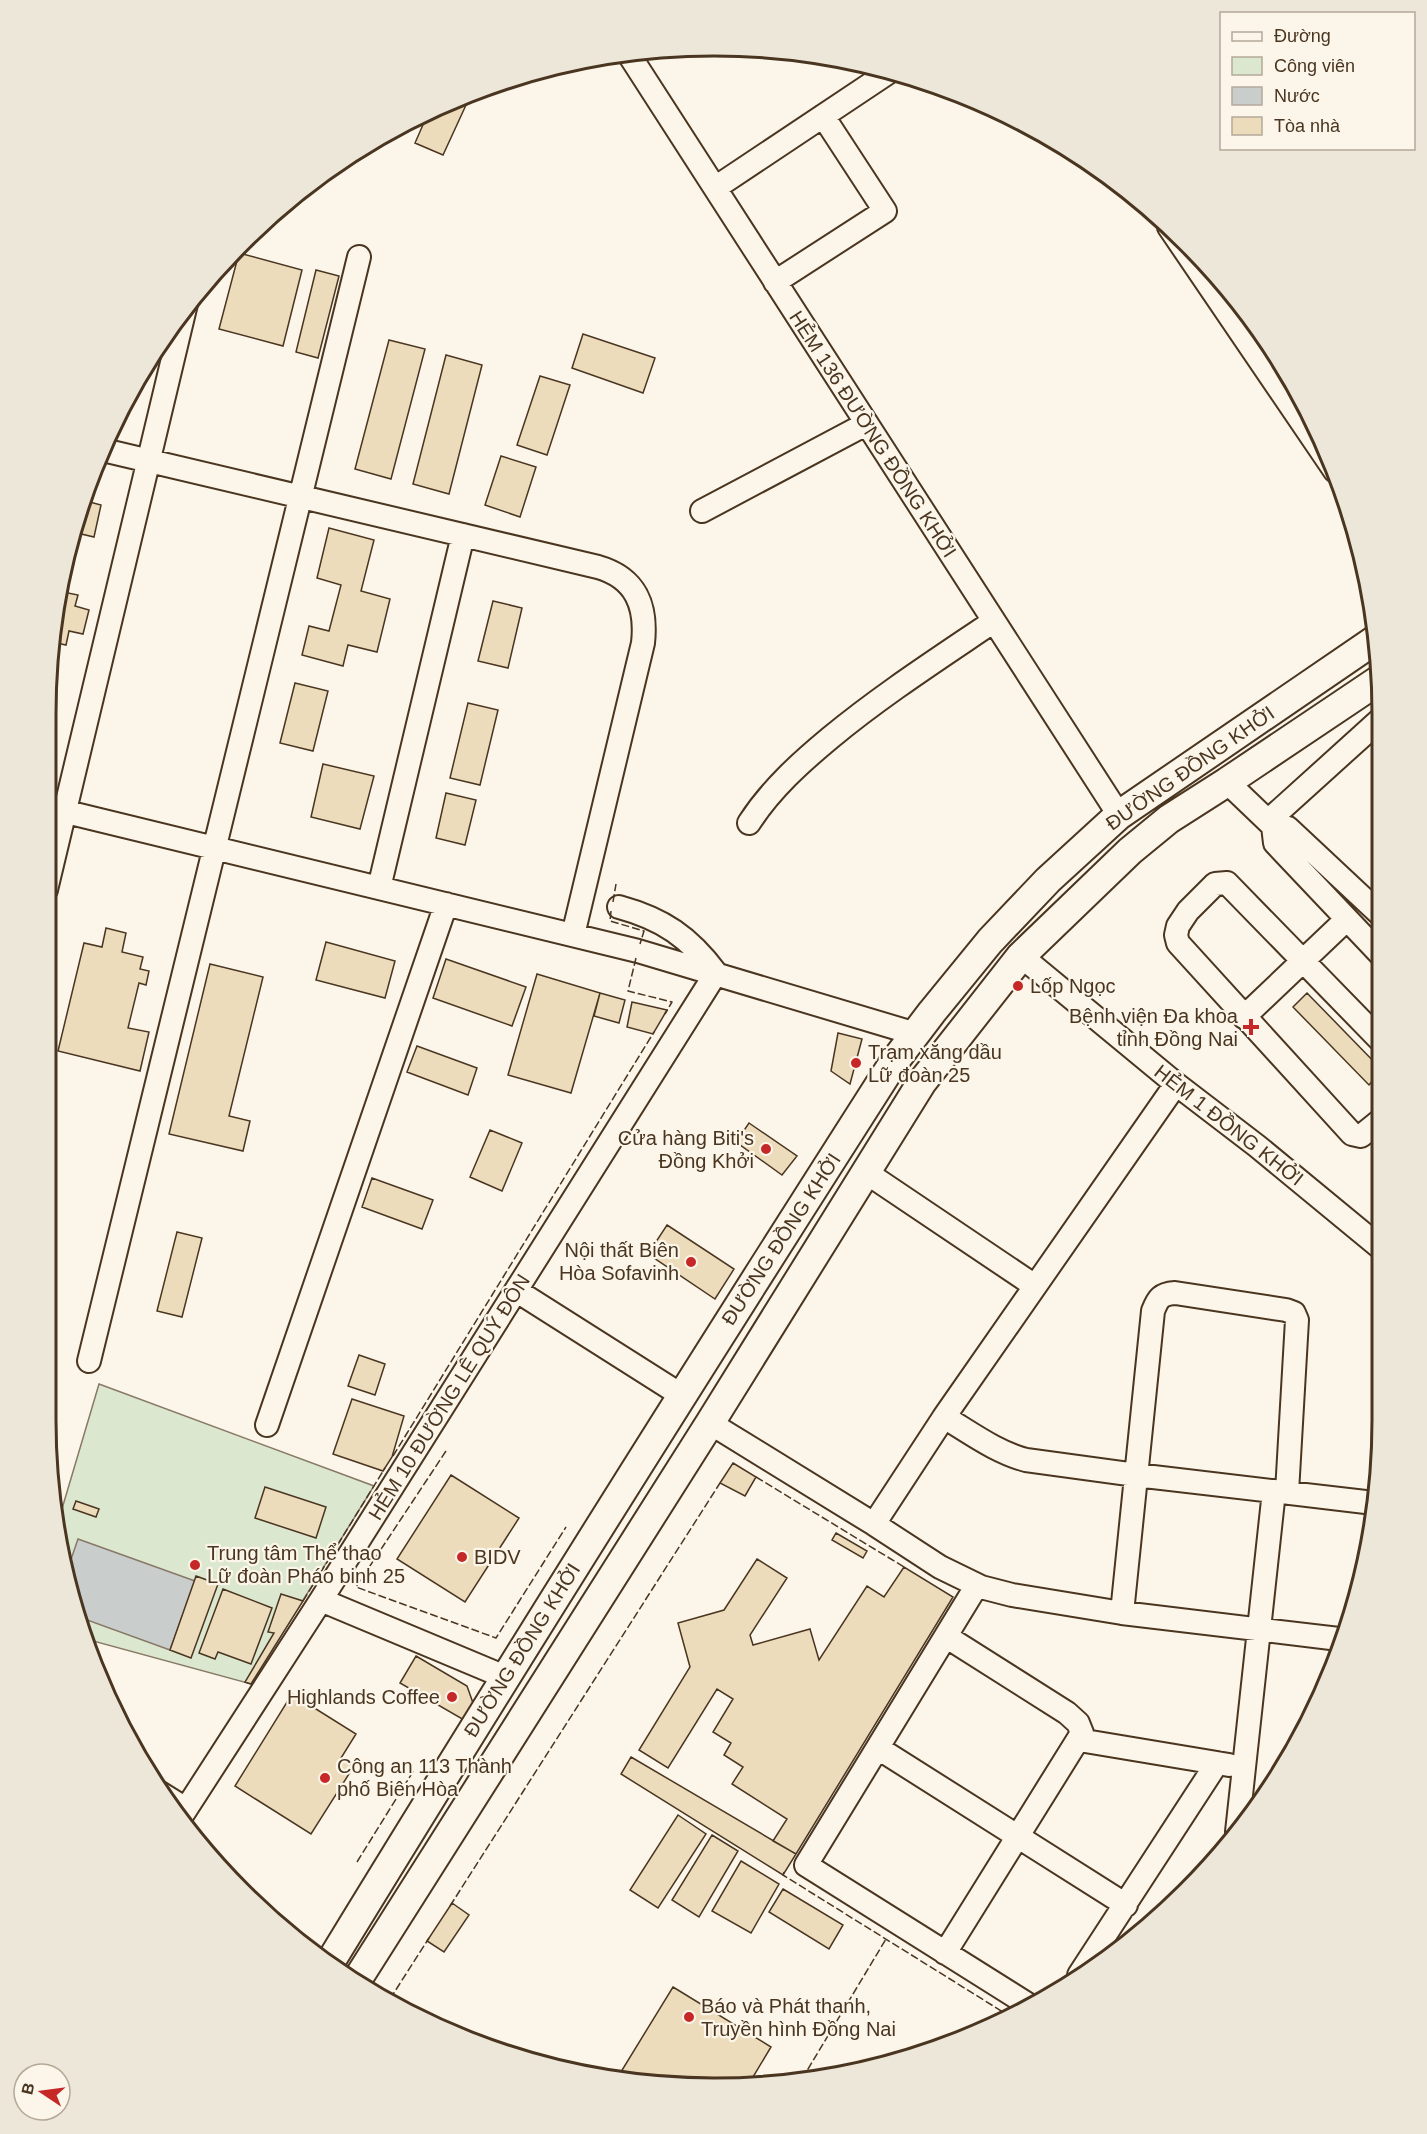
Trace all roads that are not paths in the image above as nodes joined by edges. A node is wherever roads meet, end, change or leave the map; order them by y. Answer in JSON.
{"nodes":[{"id":1,"x":632,"y":61,"type":"edge"},
{"id":2,"x":881,"y":77,"type":"edge"},
{"id":3,"x":823,"y":116,"type":"junction"},
{"id":4,"x":714,"y":188,"type":"junction"},
{"id":5,"x":359,"y":257,"type":"dead end"},
{"id":6,"x":1198,"y":269,"type":"edge"},
{"id":7,"x":775,"y":282,"type":"junction"},
{"id":8,"x":180,"y":328,"type":"edge"},
{"id":9,"x":866,"y":424,"type":"junction"},
{"id":10,"x":1308,"y":431,"type":"edge"},
{"id":11,"x":110,"y":452,"type":"edge"},
{"id":12,"x":148,"y":461,"type":"junction"},
{"id":13,"x":301,"y":496,"type":"junction"},
{"id":14,"x":702,"y":511,"type":"dead end"},
{"id":15,"x":463,"y":535,"type":"junction"},
{"id":16,"x":994,"y":621,"type":"junction"},
{"id":17,"x":1368,"y":645,"type":"edge"},
{"id":18,"x":1371,"y":686,"type":"edge"},
{"id":19,"x":1372,"y":727,"type":"edge"},
{"id":20,"x":1227,"y":782,"type":"junction"},
{"id":21,"x":56,"y":805,"type":"edge"},
{"id":22,"x":56,"y":809,"type":"edge"},
{"id":23,"x":1119,"y":815,"type":"junction"},
{"id":24,"x":749,"y":823,"type":"dead end"},
{"id":25,"x":1270,"y":824,"type":"junction"},
{"id":26,"x":215,"y":848,"type":"junction"},
{"id":27,"x":379,"y":888,"type":"junction"},
{"id":28,"x":446,"y":904,"type":"junction"},
{"id":29,"x":619,"y":907,"type":"dead end"},
{"id":30,"x":1372,"y":907,"type":"edge"},
{"id":31,"x":1347,"y":919,"type":"junction"},
{"id":32,"x":1372,"y":927,"type":"edge"},
{"id":33,"x":573,"y":935,"type":"junction"},
{"id":34,"x":1363,"y":936,"type":"junction"},
{"id":35,"x":1372,"y":945,"type":"edge"},
{"id":36,"x":1021,"y":956,"type":"junction"},
{"id":37,"x":1303,"y":959,"type":"junction"},
{"id":38,"x":716,"y":973,"type":"junction"},
{"id":39,"x":1244,"y":1017,"type":"junction"},
{"id":40,"x":1372,"y":1027,"type":"edge"},
{"id":41,"x":915,"y":1034,"type":"junction"},
{"id":42,"x":945,"y":1052,"type":"junction"},
{"id":43,"x":1176,"y":1084,"type":"junction"},
{"id":44,"x":1372,"y":1127,"type":"edge"},
{"id":45,"x":867,"y":1173,"type":"junction"},
{"id":46,"x":1372,"y":1241,"type":"edge"},
{"id":47,"x":1035,"y":1286,"type":"junction"},
{"id":48,"x":517,"y":1291,"type":"junction"},
{"id":49,"x":89,"y":1361,"type":"dead end"},
{"id":50,"x":681,"y":1395,"type":"junction"},
{"id":51,"x":944,"y":1417,"type":"junction"},
{"id":52,"x":710,"y":1423,"type":"junction"},
{"id":53,"x":267,"y":1425,"type":"dead end"},
{"id":54,"x":1136,"y":1475,"type":"junction"},
{"id":55,"x":1281,"y":1492,"type":"junction"},
{"id":56,"x":1366,"y":1502,"type":"edge"},
{"id":57,"x":874,"y":1524,"type":"junction"},
{"id":58,"x":597,"y":1529,"type":"junction"},
{"id":59,"x":630,"y":1549,"type":"junction"},
{"id":60,"x":977,"y":1585,"type":"junction"},
{"id":61,"x":321,"y":1600,"type":"junction"},
{"id":62,"x":1122,"y":1613,"type":"junction"},
{"id":63,"x":1260,"y":1630,"type":"junction"},
{"id":64,"x":947,"y":1637,"type":"junction"},
{"id":65,"x":1334,"y":1638,"type":"edge"},
{"id":66,"x":504,"y":1677,"type":"junction"},
{"id":67,"x":1079,"y":1740,"type":"junction"},
{"id":68,"x":878,"y":1748,"type":"junction"},
{"id":69,"x":1217,"y":1763,"type":"junction"},
{"id":70,"x":1245,"y":1767,"type":"junction"},
{"id":71,"x":184,"y":1812,"type":"edge"},
{"id":72,"x":1239,"y":1817,"type":"edge"},
{"id":73,"x":1018,"y":1837,"type":"junction"},
{"id":74,"x":1126,"y":1905,"type":"junction"},
{"id":75,"x":945,"y":1953,"type":"junction"},
{"id":76,"x":333,"y":1957,"type":"edge"},
{"id":77,"x":1088,"y":1962,"type":"edge"},
{"id":78,"x":360,"y":1975,"type":"edge"},
{"id":79,"x":1022,"y":2001,"type":"edge"}],
"edges":[{"from":1,"to":4,"type":"street","name":"HẺM 136 ĐƯỜNG ĐỒNG KHỞI"},
{"from":2,"to":3,"type":"street"},
{"from":3,"to":4,"type":"street"},
{"from":3,"to":7,"type":"street"},
{"from":4,"to":7,"type":"street","name":"HẺM 136 ĐƯỜNG ĐỒNG KHỞI"},
{"from":5,"to":13,"type":"street"},
{"from":6,"to":10,"type":"street"},
{"from":7,"to":9,"type":"street","name":"HẺM 136 ĐƯỜNG ĐỒNG KHỞI"},
{"from":8,"to":12,"type":"street"},
{"from":9,"to":14,"type":"street"},
{"from":9,"to":16,"type":"street","name":"HẺM 136 ĐƯỜNG ĐỒNG KHỞI"},
{"from":11,"to":12,"type":"street"},
{"from":12,"to":13,"type":"street"},
{"from":12,"to":21,"type":"street"},
{"from":13,"to":15,"type":"street"},
{"from":13,"to":26,"type":"street"},
{"from":15,"to":27,"type":"street"},
{"from":15,"to":33,"type":"street"},
{"from":16,"to":23,"type":"street","name":"HẺM 136 ĐƯỜNG ĐỒNG KHỞI"},
{"from":16,"to":24,"type":"street"},
{"from":17,"to":23,"type":"main road","name":"ĐƯỜNG ĐỒNG KHỞI"},
{"from":18,"to":20,"type":"main road","name":"ĐƯỜNG ĐỒNG KHỞI"},
{"from":19,"to":25,"type":"street"},
{"from":20,"to":25,"type":"street"},
{"from":20,"to":36,"type":"main road","name":"ĐƯỜNG ĐỒNG KHỞI"},
{"from":22,"to":26,"type":"street"},
{"from":23,"to":41,"type":"main road","name":"ĐƯỜNG ĐỒNG KHỞI"},
{"from":25,"to":30,"type":"street"},
{"from":25,"to":31,"type":"street"},
{"from":26,"to":27,"type":"street"},
{"from":26,"to":49,"type":"street"},
{"from":27,"to":28,"type":"street"},
{"from":28,"to":33,"type":"street"},
{"from":28,"to":53,"type":"street"},
{"from":29,"to":38,"type":"street"},
{"from":31,"to":34,"type":"street"},
{"from":31,"to":37,"type":"street"},
{"from":32,"to":34,"type":"street"},
{"from":33,"to":38,"type":"street"},
{"from":34,"to":35,"type":"street"},
{"from":36,"to":42,"type":"main road","name":"ĐƯỜNG ĐỒNG KHỞI"},
{"from":36,"to":43,"type":"street","name":"HẺM 1 ĐỒNG KHỞI"},
{"from":37,"to":39,"type":"street"},
{"from":37,"to":39,"type":"street"},
{"from":37,"to":40,"type":"street"},
{"from":38,"to":41,"type":"street"},
{"from":38,"to":48,"type":"street","name":"HẺM 10 ĐƯỜNG LÊ QUÝ ĐÔN"},
{"from":39,"to":44,"type":"street"},
{"from":41,"to":42,"type":"main road"},
{"from":41,"to":50,"type":"main road","name":"ĐƯỜNG ĐỒNG KHỞI"},
{"from":42,"to":45,"type":"main road","name":"ĐƯỜNG ĐỒNG KHỞI"},
{"from":43,"to":46,"type":"street","name":"HẺM 1 ĐỒNG KHỞI"},
{"from":43,"to":47,"type":"street"},
{"from":45,"to":47,"type":"street"},
{"from":45,"to":52,"type":"main road","name":"ĐƯỜNG ĐỒNG KHỞI"},
{"from":47,"to":51,"type":"street"},
{"from":48,"to":50,"type":"street"},
{"from":48,"to":61,"type":"street","name":"HẺM 10 ĐƯỜNG LÊ QUÝ ĐÔN"},
{"from":50,"to":58,"type":"main road","name":"ĐƯỜNG ĐỒNG KHỞI"},
{"from":51,"to":54,"type":"street"},
{"from":51,"to":57,"type":"street"},
{"from":52,"to":57,"type":"street"},
{"from":52,"to":59,"type":"main road","name":"ĐƯỜNG ĐỒNG KHỞI"},
{"from":54,"to":55,"type":"street"},
{"from":54,"to":55,"type":"street"},
{"from":54,"to":62,"type":"street"},
{"from":55,"to":56,"type":"street"},
{"from":55,"to":63,"type":"street"},
{"from":57,"to":60,"type":"street"},
{"from":58,"to":59,"type":"main road"},
{"from":58,"to":66,"type":"main road","name":"ĐƯỜNG ĐỒNG KHỞI"},
{"from":59,"to":78,"type":"main road","name":"ĐƯỜNG ĐỒNG KHỞI"},
{"from":60,"to":62,"type":"street"},
{"from":60,"to":64,"type":"street"},
{"from":61,"to":66,"type":"street"},
{"from":61,"to":71,"type":"street","name":"HẺM 10 ĐƯỜNG LÊ QUÝ ĐÔN"},
{"from":62,"to":63,"type":"street"},
{"from":63,"to":65,"type":"street"},
{"from":63,"to":70,"type":"street"},
{"from":64,"to":67,"type":"street"},
{"from":64,"to":68,"type":"street"},
{"from":66,"to":76,"type":"main road","name":"ĐƯỜNG ĐỒNG KHỞI"},
{"from":67,"to":69,"type":"street"},
{"from":67,"to":73,"type":"street"},
{"from":68,"to":73,"type":"street"},
{"from":68,"to":75,"type":"street"},
{"from":69,"to":70,"type":"street"},
{"from":69,"to":74,"type":"street"},
{"from":70,"to":72,"type":"street"},
{"from":73,"to":74,"type":"street"},
{"from":73,"to":75,"type":"street"},
{"from":74,"to":77,"type":"street"},
{"from":75,"to":79,"type":"street"}]}
